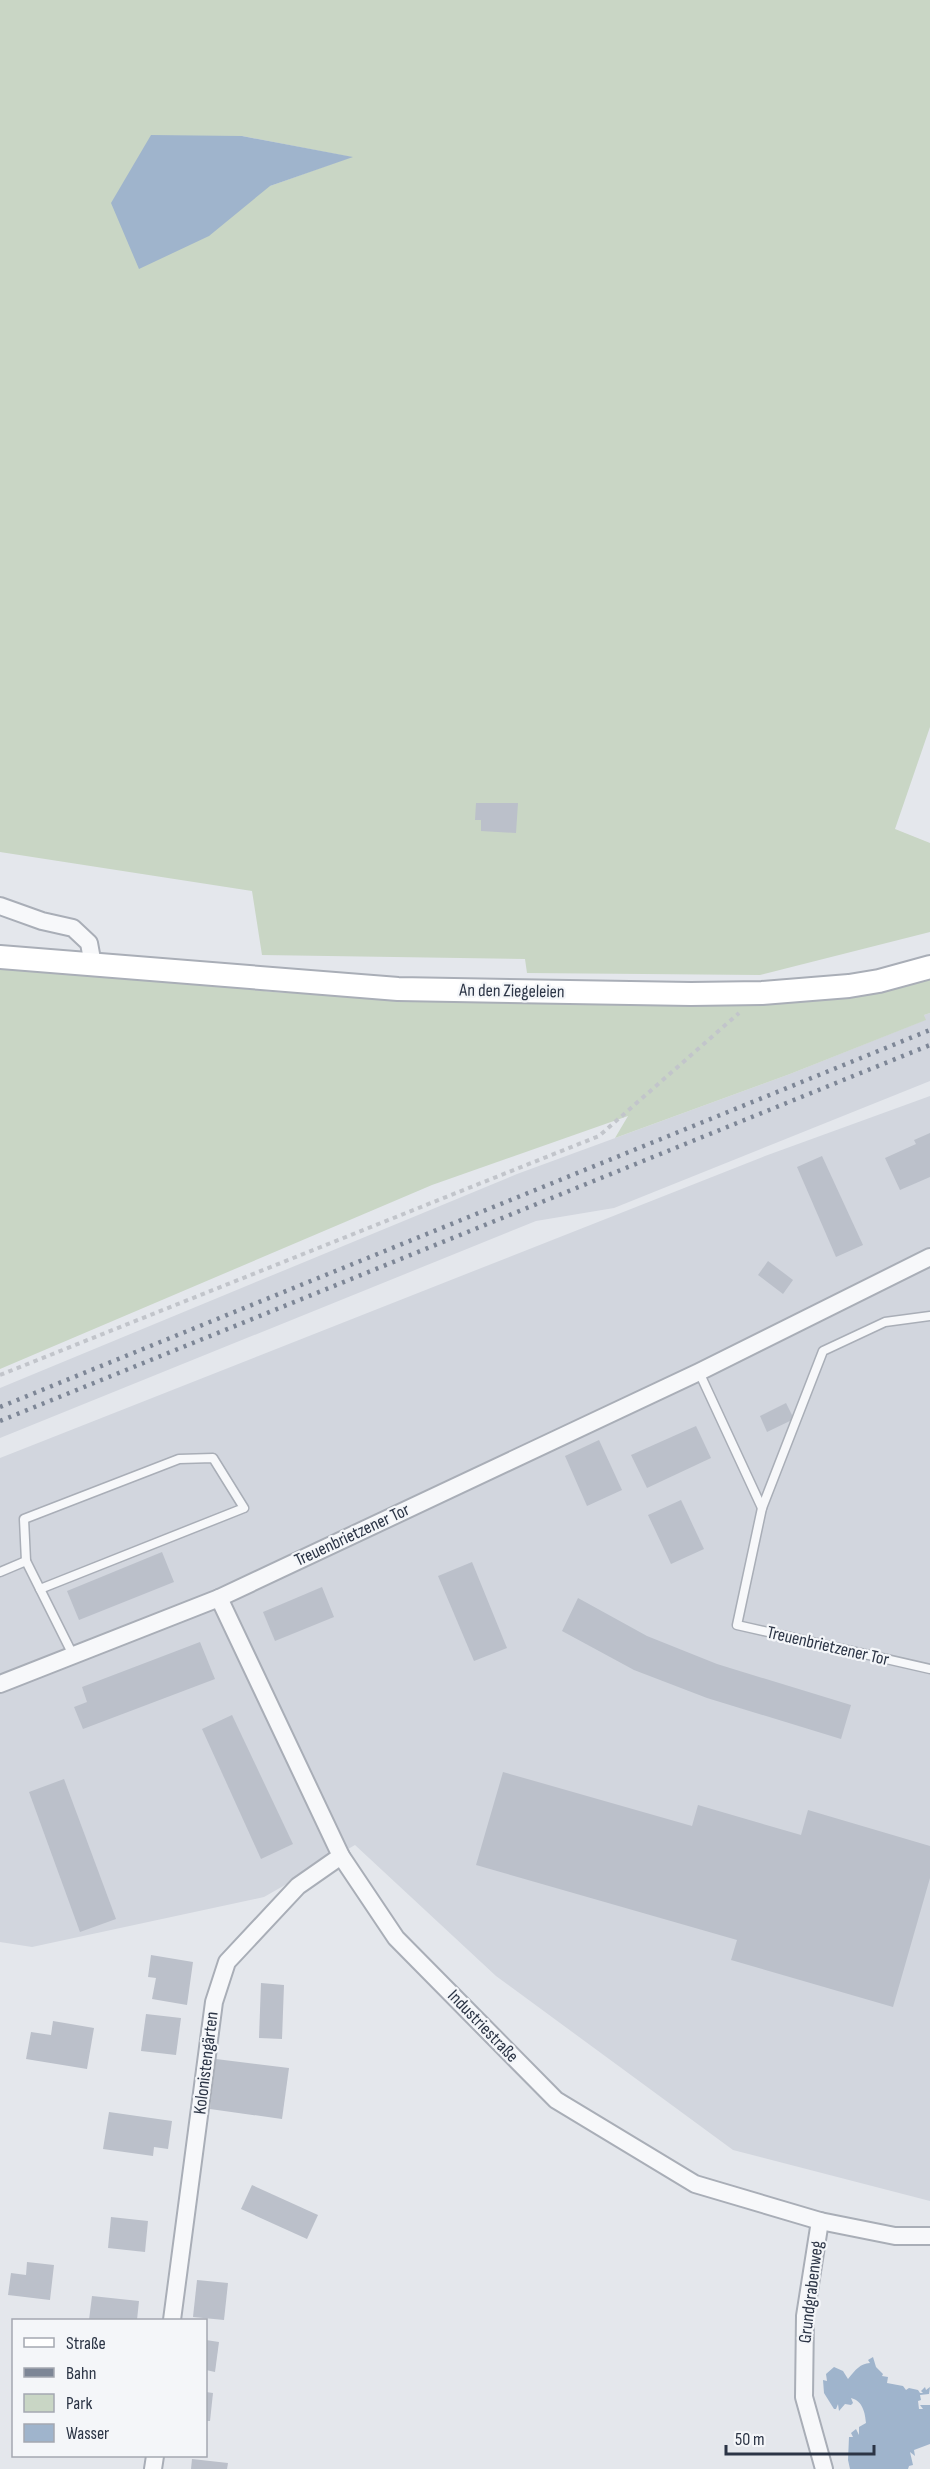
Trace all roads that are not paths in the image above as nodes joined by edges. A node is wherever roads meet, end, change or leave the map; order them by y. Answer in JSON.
{"nodes":[{"id":1,"x":0,"y":906,"type":"edge"},
{"id":2,"x":0,"y":957,"type":"edge"},
{"id":3,"x":93,"y":965,"type":"junction"},
{"id":4,"x":930,"y":967,"type":"edge"},
{"id":5,"x":930,"y":1257,"type":"edge"},
{"id":6,"x":930,"y":1317,"type":"edge"},
{"id":7,"x":699,"y":1372,"type":"junction"},
{"id":8,"x":762,"y":1508,"type":"junction"},
{"id":9,"x":26,"y":1561,"type":"junction"},
{"id":10,"x":0,"y":1572,"type":"edge"},
{"id":11,"x":40,"y":1590,"type":"junction"},
{"id":12,"x":219,"y":1598,"type":"junction"},
{"id":13,"x":73,"y":1655,"type":"junction"},
{"id":14,"x":930,"y":1669,"type":"edge"},
{"id":15,"x":0,"y":1684,"type":"edge"},
{"id":16,"x":341,"y":1856,"type":"junction"},
{"id":17,"x":820,"y":2221,"type":"junction"},
{"id":18,"x":930,"y":2236,"type":"edge"},
{"id":19,"x":172,"y":2319,"type":"edge"},
{"id":20,"x":824,"y":2469,"type":"edge"}],
"edges":[{"from":1,"to":3,"type":"street"},
{"from":2,"to":3,"type":"street","name":"An den Ziegeleien"},
{"from":3,"to":4,"type":"street","name":"An den Ziegeleien"},
{"from":5,"to":7,"type":"street","name":"Treuenbrietzener Tor"},
{"from":6,"to":8,"type":"lane","name":"Treuenbrietzener Tor"},
{"from":7,"to":8,"type":"lane"},
{"from":7,"to":12,"type":"street","name":"Treuenbrietzener Tor"},
{"from":8,"to":14,"type":"lane","name":"Treuenbrietzener Tor"},
{"from":9,"to":10,"type":"lane"},
{"from":9,"to":11,"type":"lane"},
{"from":9,"to":11,"type":"lane"},
{"from":11,"to":13,"type":"lane"},
{"from":12,"to":13,"type":"street","name":"Treuenbrietzener Tor"},
{"from":12,"to":16,"type":"street","name":"Industriestraße"},
{"from":13,"to":15,"type":"street","name":"Treuenbrietzener Tor"},
{"from":16,"to":17,"type":"street","name":"Industriestraße"},
{"from":16,"to":19,"type":"street","name":"Kolonistengärten"},
{"from":17,"to":18,"type":"street","name":"Industriestraße"},
{"from":17,"to":20,"type":"street","name":"Grundgrabenweg"}]}
